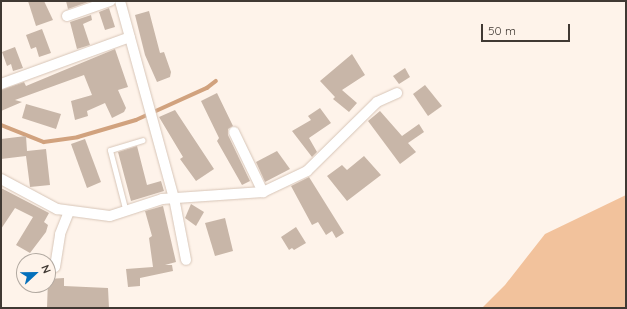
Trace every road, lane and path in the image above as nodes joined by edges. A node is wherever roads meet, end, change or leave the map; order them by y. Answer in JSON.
{"nodes":[{"id":1,"x":110,"y":1,"type":"edge"},
{"id":2,"x":120,"y":1,"type":"edge"},
{"id":3,"x":67,"y":16,"type":"dead end"},
{"id":4,"x":130,"y":37,"type":"junction"},
{"id":5,"x":1,"y":84,"type":"edge"},
{"id":6,"x":397,"y":92,"type":"dead end"},
{"id":7,"x":234,"y":132,"type":"dead end"},
{"id":8,"x":143,"y":140,"type":"dead end"},
{"id":9,"x":1,"y":179,"type":"edge"},
{"id":10,"x":263,"y":192,"type":"junction"},
{"id":11,"x":174,"y":198,"type":"junction"},
{"id":12,"x":69,"y":212,"type":"junction"},
{"id":13,"x":126,"y":212,"type":"junction"},
{"id":14,"x":56,"y":260,"type":"edge"},
{"id":15,"x":186,"y":260,"type":"dead end"}],
"edges":[{"from":1,"to":3,"type":"street"},
{"from":2,"to":4,"type":"street"},
{"from":4,"to":5,"type":"street"},
{"from":4,"to":11,"type":"street"},
{"from":6,"to":10,"type":"street"},
{"from":7,"to":10,"type":"street"},
{"from":8,"to":13,"type":"lane"},
{"from":9,"to":12,"type":"street"},
{"from":10,"to":11,"type":"street"},
{"from":11,"to":13,"type":"street"},
{"from":11,"to":15,"type":"street"},
{"from":12,"to":13,"type":"street"},
{"from":12,"to":14,"type":"street"}]}
